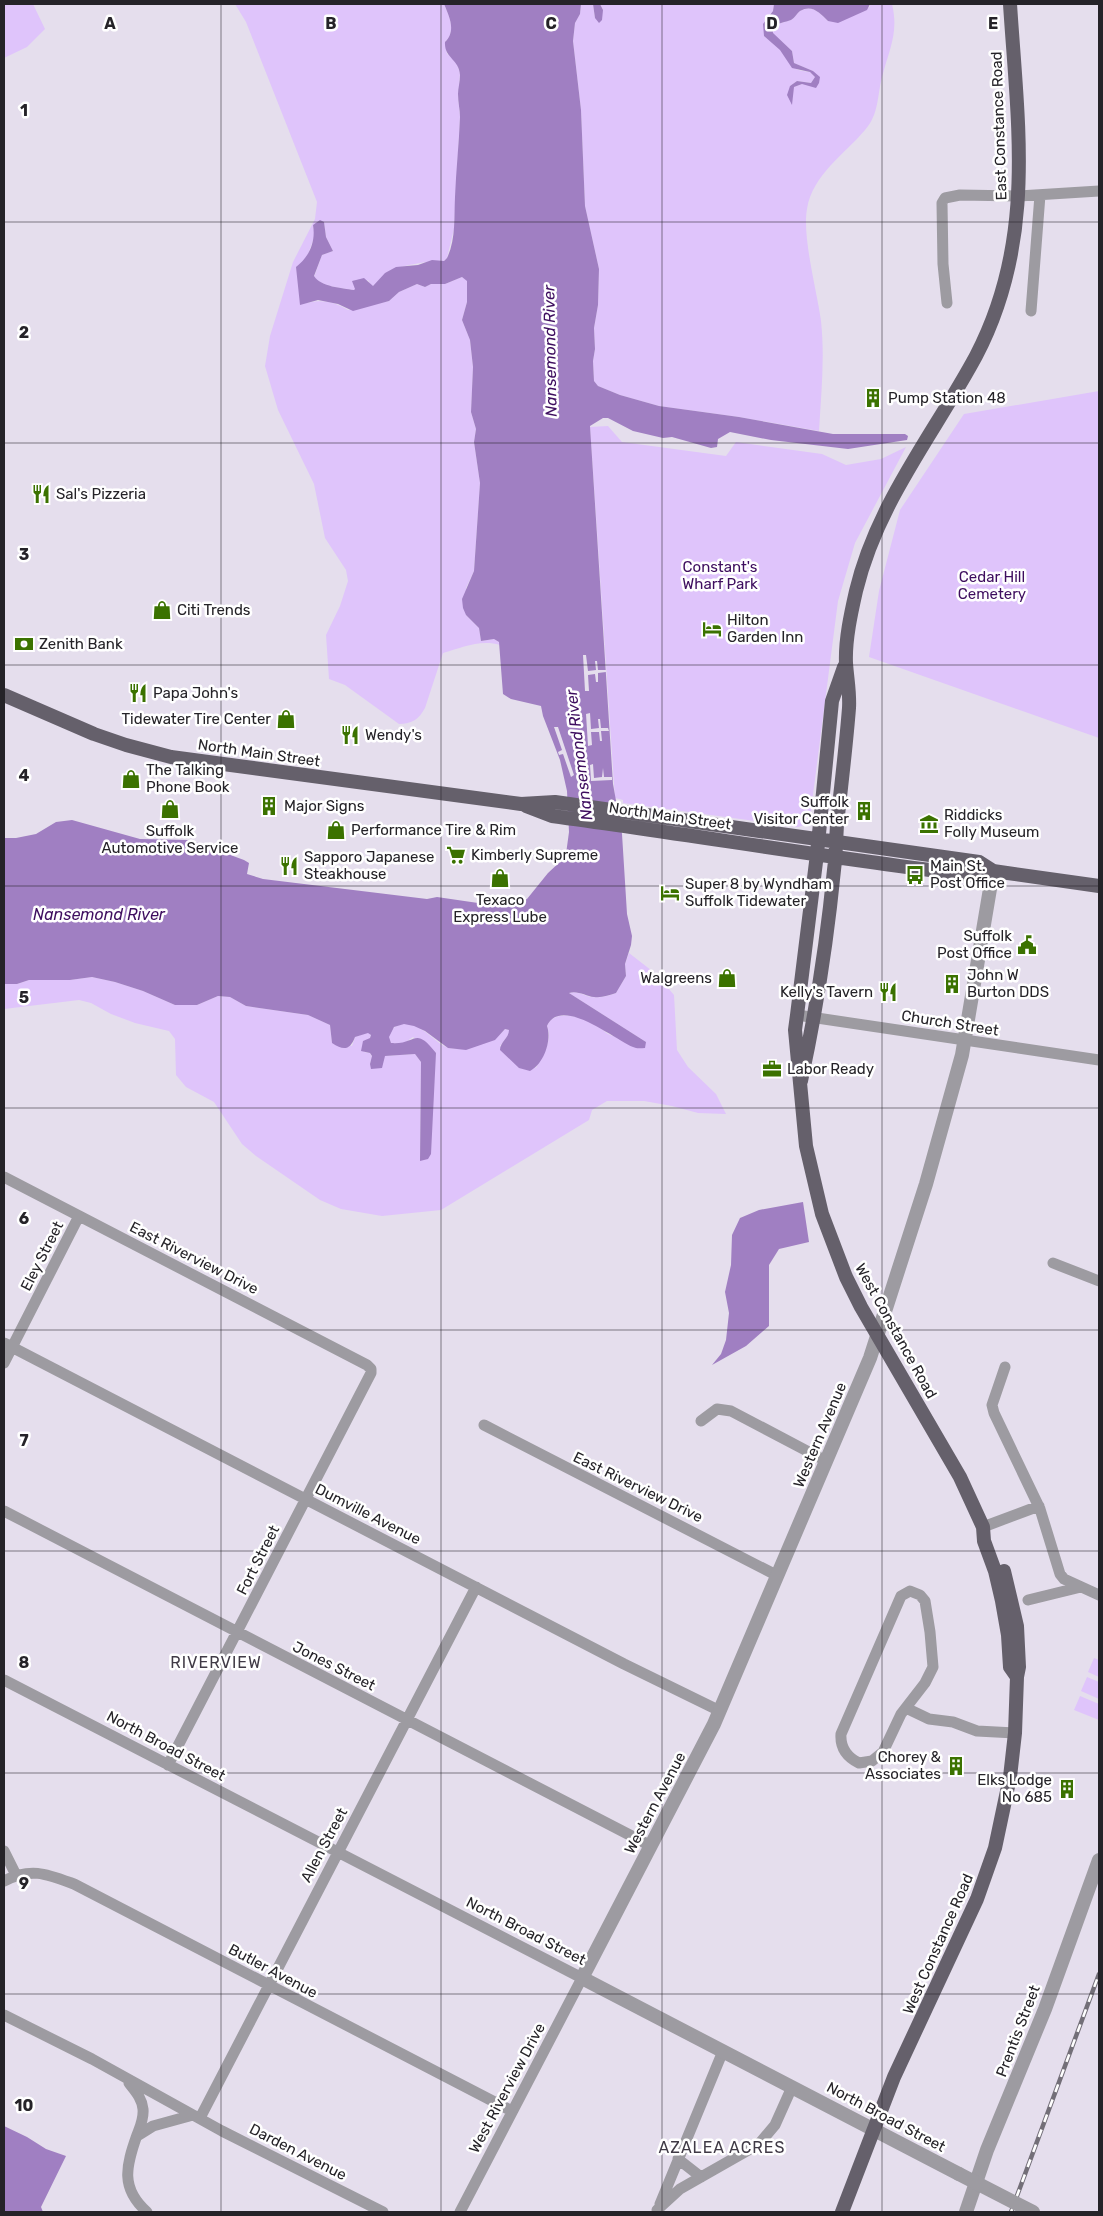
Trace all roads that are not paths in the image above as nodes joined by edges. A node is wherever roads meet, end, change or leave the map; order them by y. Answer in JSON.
{"nodes":[{"id":1,"x":1010,"y":4,"type":"edge"},
{"id":2,"x":1099,"y":191,"type":"edge"},
{"id":3,"x":1040,"y":195,"type":"junction"},
{"id":4,"x":1019,"y":196,"type":"junction"},
{"id":5,"x":947,"y":303,"type":"dead end"},
{"id":6,"x":1031,"y":311,"type":"dead end"},
{"id":7,"x":846,"y":660,"type":"junction"},
{"id":8,"x":4,"y":695,"type":"edge"},
{"id":9,"x":625,"y":819,"type":"junction"},
{"id":10,"x":819,"y":839,"type":"junction"},
{"id":11,"x":836,"y":842,"type":"junction"},
{"id":12,"x":817,"y":854,"type":"junction"},
{"id":13,"x":835,"y":857,"type":"junction"},
{"id":14,"x":993,"y":871,"type":"junction"},
{"id":15,"x":1099,"y":886,"type":"edge"},
{"id":16,"x":796,"y":1015,"type":"junction"},
{"id":17,"x":814,"y":1016,"type":"junction"},
{"id":18,"x":965,"y":1040,"type":"junction"},
{"id":19,"x":1099,"y":1060,"type":"edge"},
{"id":20,"x":801,"y":1081,"type":"junction"},
{"id":21,"x":4,"y":1177,"type":"edge"},
{"id":22,"x":79,"y":1216,"type":"junction"},
{"id":23,"x":1053,"y":1263,"type":"dead end"},
{"id":24,"x":1099,"y":1281,"type":"edge"},
{"id":25,"x":877,"y":1335,"type":"junction"},
{"id":26,"x":8,"y":1345,"type":"edge"},
{"id":27,"x":4,"y":1363,"type":"edge"},
{"id":28,"x":1004,"y":1367,"type":"dead end"},
{"id":29,"x":370,"y":1368,"type":"joint"},
{"id":30,"x":701,"y":1421,"type":"dead end"},
{"id":31,"x":484,"y":1425,"type":"dead end"},
{"id":32,"x":826,"y":1461,"type":"junction"},
{"id":33,"x":307,"y":1499,"type":"junction"},
{"id":34,"x":1039,"y":1506,"type":"junction"},
{"id":35,"x":4,"y":1511,"type":"edge"},
{"id":36,"x":983,"y":1527,"type":"junction"},
{"id":37,"x":778,"y":1576,"type":"junction"},
{"id":38,"x":476,"y":1587,"type":"junction"},
{"id":39,"x":1081,"y":1587,"type":"junction"},
{"id":40,"x":1099,"y":1595,"type":"edge"},
{"id":41,"x":1028,"y":1600,"type":"dead end"},
{"id":42,"x":238,"y":1633,"type":"junction"},
{"id":43,"x":4,"y":1680,"type":"edge"},
{"id":44,"x":906,"y":1708,"type":"junction"},
{"id":45,"x":720,"y":1711,"type":"junction"},
{"id":46,"x":406,"y":1720,"type":"junction"},
{"id":47,"x":1015,"y":1733,"type":"junction"},
{"id":48,"x":168,"y":1765,"type":"junction"},
{"id":49,"x":651,"y":1846,"type":"junction"},
{"id":50,"x":4,"y":1851,"type":"edge"},
{"id":51,"x":337,"y":1853,"type":"junction"},
{"id":52,"x":1099,"y":1860,"type":"edge"},
{"id":53,"x":16,"y":1875,"type":"junction"},
{"id":54,"x":4,"y":1881,"type":"edge"},
{"id":55,"x":582,"y":1978,"type":"junction"},
{"id":56,"x":267,"y":1986,"type":"junction"},
{"id":57,"x":4,"y":2015,"type":"edge"},
{"id":58,"x":723,"y":2051,"type":"junction"},
{"id":59,"x":124,"y":2078,"type":"junction"},
{"id":60,"x":792,"y":2087,"type":"junction"},
{"id":61,"x":512,"y":2111,"type":"junction"},
{"id":62,"x":196,"y":2117,"type":"junction"},
{"id":63,"x":873,"y":2128,"type":"junction"},
{"id":64,"x":137,"y":2136,"type":"junction"},
{"id":65,"x":678,"y":2159,"type":"junction"},
{"id":66,"x":701,"y":2177,"type":"junction"},
{"id":67,"x":656,"y":2211,"type":"edge"},
{"id":68,"x":147,"y":2212,"type":"edge"},
{"id":69,"x":382,"y":2212,"type":"edge"},
{"id":70,"x":460,"y":2212,"type":"edge"},
{"id":71,"x":842,"y":2212,"type":"edge"},
{"id":72,"x":966,"y":2212,"type":"edge"},
{"id":73,"x":1033,"y":2212,"type":"edge"}],
"edges":[{"from":1,"to":4,"type":"main road","name":"East Constance Road"},
{"from":2,"to":3,"type":"street"},
{"from":3,"to":4,"type":"street"},
{"from":3,"to":6,"type":"street"},
{"from":4,"to":5,"type":"street"},
{"from":4,"to":7,"type":"main road","name":"East Constance Road"},
{"from":7,"to":10,"type":"main road","name":"East Constance Road"},
{"from":7,"to":11,"type":"main road","name":"East Constance Road"},
{"from":8,"to":9,"type":"main road","name":"North Main Street"},
{"from":9,"to":10,"type":"main road","name":"North Main Street"},
{"from":9,"to":12,"type":"main road","name":"North Main Street"},
{"from":10,"to":11,"type":"main road","name":"North Main Street"},
{"from":10,"to":12,"type":"main road","name":"East Constance Road"},
{"from":11,"to":13,"type":"main road","name":"East Constance Road"},
{"from":11,"to":14,"type":"main road","name":"North Main Street"},
{"from":12,"to":13,"type":"main road","name":"North Main Street"},
{"from":12,"to":16,"type":"main road","name":"West Constance Road"},
{"from":13,"to":14,"type":"main road","name":"North Main Street"},
{"from":13,"to":17,"type":"main road","name":"West Constance Road"},
{"from":14,"to":15,"type":"main road","name":"North Main Street"},
{"from":14,"to":18,"type":"street","name":"Western Avenue"},
{"from":16,"to":17,"type":"street","name":"Church Street"},
{"from":16,"to":20,"type":"main road","name":"West Constance Road"},
{"from":17,"to":18,"type":"street","name":"Church Street"},
{"from":17,"to":20,"type":"main road","name":"West Constance Road"},
{"from":18,"to":19,"type":"street","name":"Church Street"},
{"from":18,"to":25,"type":"street","name":"Western Avenue"},
{"from":20,"to":25,"type":"main road","name":"West Constance Road"},
{"from":21,"to":22,"type":"street","name":"East Riverview Drive"},
{"from":22,"to":26,"type":"street","name":"Eley Street"},
{"from":22,"to":29,"type":"street","name":"East Riverview Drive"},
{"from":23,"to":24,"type":"street"},
{"from":25,"to":32,"type":"street","name":"Western Avenue"},
{"from":25,"to":36,"type":"main road","name":"West Constance Road"},
{"from":26,"to":27,"type":"street","name":"Eley Street"},
{"from":26,"to":33,"type":"street","name":"Dumville Avenue"},
{"from":28,"to":34,"type":"street"},
{"from":29,"to":33,"type":"street","name":"Fort Street"},
{"from":30,"to":32,"type":"street"},
{"from":31,"to":37,"type":"street","name":"East Riverview Drive"},
{"from":32,"to":37,"type":"street","name":"Western Avenue"},
{"from":33,"to":38,"type":"street","name":"Dumville Avenue"},
{"from":33,"to":42,"type":"street","name":"Fort Street"},
{"from":34,"to":36,"type":"street"},
{"from":34,"to":39,"type":"street"},
{"from":35,"to":42,"type":"street","name":"Jones Street"},
{"from":36,"to":47,"type":"main road","name":"West Constance Road"},
{"from":37,"to":45,"type":"street","name":"Western Avenue"},
{"from":38,"to":45,"type":"street","name":"Dumville Avenue"},
{"from":38,"to":46,"type":"street","name":"Allen Street"},
{"from":39,"to":40,"type":"street"},
{"from":39,"to":41,"type":"street"},
{"from":42,"to":46,"type":"street","name":"Jones Street"},
{"from":42,"to":48,"type":"street","name":"Fort Street"},
{"from":43,"to":48,"type":"street","name":"North Broad Street"},
{"from":44,"to":44,"type":"street"},
{"from":44,"to":47,"type":"street"},
{"from":45,"to":49,"type":"street","name":"Western Avenue"},
{"from":46,"to":49,"type":"street","name":"Jones Street"},
{"from":46,"to":51,"type":"street","name":"Allen Street"},
{"from":47,"to":63,"type":"main road","name":"West Constance Road"},
{"from":48,"to":51,"type":"street","name":"North Broad Street"},
{"from":49,"to":55,"type":"street","name":"Western Avenue"},
{"from":50,"to":53,"type":"street"},
{"from":51,"to":55,"type":"street","name":"North Broad Street"},
{"from":51,"to":56,"type":"street","name":"Allen Street"},
{"from":52,"to":72,"type":"street","name":"Prentis Street"},
{"from":53,"to":54,"type":"street"},
{"from":53,"to":56,"type":"street","name":"Butler Avenue"},
{"from":55,"to":58,"type":"street","name":"North Broad Street"},
{"from":55,"to":61,"type":"street","name":"West Riverview Drive"},
{"from":56,"to":61,"type":"street","name":"Butler Avenue"},
{"from":56,"to":62,"type":"street","name":"Allen Street"},
{"from":57,"to":59,"type":"street"},
{"from":58,"to":60,"type":"street","name":"North Broad Street"},
{"from":58,"to":65,"type":"street"},
{"from":59,"to":62,"type":"street","name":"Darden Avenue"},
{"from":59,"to":64,"type":"street"},
{"from":60,"to":63,"type":"street","name":"North Broad Street"},
{"from":60,"to":66,"type":"street"},
{"from":61,"to":70,"type":"street","name":"West Riverview Drive"},
{"from":62,"to":64,"type":"street"},
{"from":62,"to":69,"type":"street","name":"Darden Avenue"},
{"from":63,"to":71,"type":"main road","name":"West Constance Road"},
{"from":63,"to":73,"type":"street","name":"North Broad Street","bridge":true},
{"from":64,"to":68,"type":"street"},
{"from":65,"to":66,"type":"street"},
{"from":65,"to":67,"type":"street"},
{"from":66,"to":67,"type":"street"}]}
